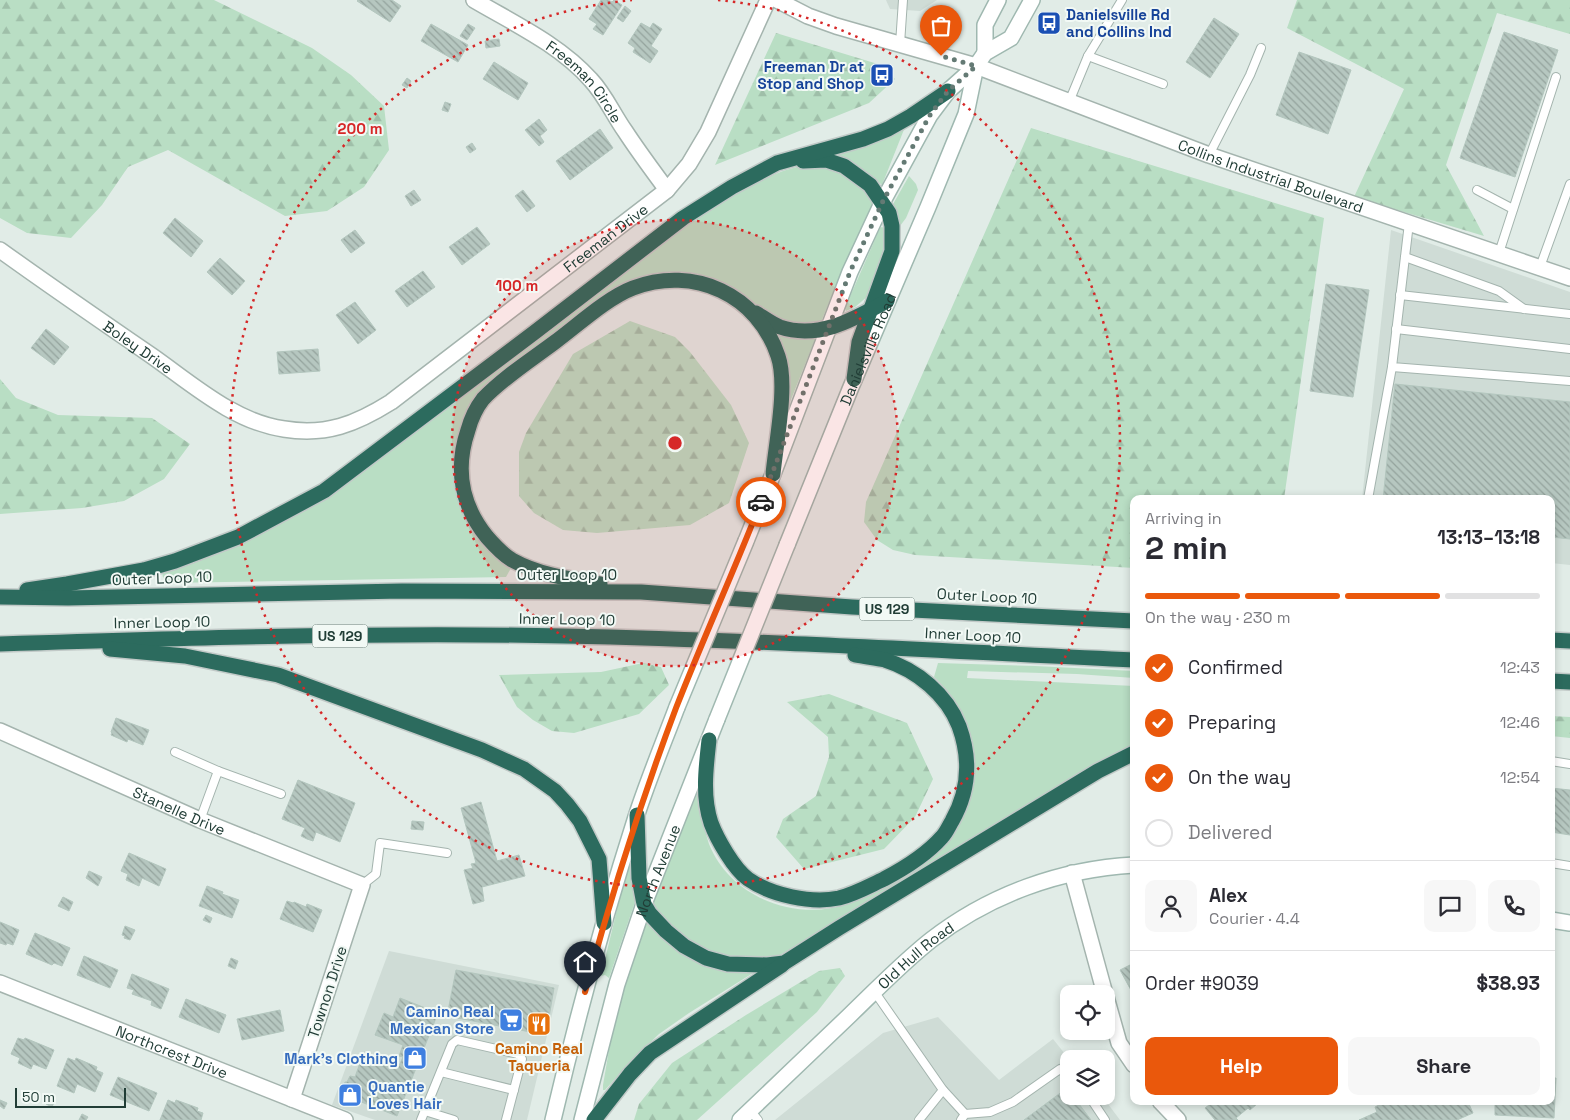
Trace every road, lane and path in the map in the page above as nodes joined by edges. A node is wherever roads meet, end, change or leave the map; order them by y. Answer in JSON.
{"nodes":[{"id":1,"x":474,"y":0,"type":"edge"},
{"id":2,"x":768,"y":0,"type":"edge"},
{"id":3,"x":777,"y":0,"type":"edge"},
{"id":4,"x":903,"y":0,"type":"edge"},
{"id":5,"x":998,"y":0,"type":"edge"},
{"id":6,"x":1032,"y":0,"type":"edge"},
{"id":7,"x":1122,"y":0,"type":"edge"},
{"id":8,"x":900,"y":44,"type":"junction"},
{"id":9,"x":1261,"y":48,"type":"dead end"},
{"id":10,"x":985,"y":53,"type":"junction"},
{"id":11,"x":1088,"y":56,"type":"junction"},
{"id":12,"x":976,"y":66,"type":"junction"},
{"id":13,"x":1556,"y":76,"type":"dead end"},
{"id":14,"x":1163,"y":84,"type":"dead end"},
{"id":15,"x":948,"y":91,"type":"junction"},
{"id":16,"x":1069,"y":102,"type":"junction"},
{"id":17,"x":1209,"y":155,"type":"junction"},
{"id":18,"x":777,"y":163,"type":"junction"},
{"id":19,"x":1570,"y":184,"type":"edge"},
{"id":20,"x":667,"y":190,"type":"junction"},
{"id":21,"x":1477,"y":190,"type":"dead end"},
{"id":22,"x":883,"y":201,"type":"junction"},
{"id":23,"x":1513,"y":209,"type":"junction"},
{"id":24,"x":1409,"y":223,"type":"junction"},
{"id":25,"x":0,"y":250,"type":"edge"},
{"id":26,"x":1498,"y":253,"type":"junction"},
{"id":27,"x":1405,"y":257,"type":"junction"},
{"id":28,"x":1540,"y":267,"type":"junction"},
{"id":29,"x":1570,"y":278,"type":"edge"},
{"id":30,"x":1400,"y":295,"type":"junction"},
{"id":31,"x":887,"y":301,"type":"junction"},
{"id":32,"x":749,"y":309,"type":"junction"},
{"id":33,"x":872,"y":309,"type":"junction"},
{"id":34,"x":1526,"y":310,"type":"junction"},
{"id":35,"x":1570,"y":314,"type":"edge"},
{"id":36,"x":828,"y":328,"type":"junction"},
{"id":37,"x":1396,"y":329,"type":"junction"},
{"id":38,"x":1570,"y":349,"type":"edge"},
{"id":39,"x":1392,"y":366,"type":"junction"},
{"id":40,"x":854,"y":379,"type":"junction"},
{"id":41,"x":1570,"y":381,"type":"edge"},
{"id":42,"x":283,"y":429,"type":"joint"},
{"id":43,"x":773,"y":474,"type":"junction"},
{"id":44,"x":1369,"y":495,"type":"edge"},
{"id":45,"x":641,"y":592,"type":"junction"},
{"id":46,"x":0,"y":596,"type":"edge"},
{"id":47,"x":1130,"y":621,"type":"edge"},
{"id":48,"x":754,"y":628,"type":"joint"},
{"id":49,"x":1555,"y":640,"type":"edge"},
{"id":50,"x":1570,"y":641,"type":"edge"},
{"id":51,"x":0,"y":644,"type":"edge"},
{"id":52,"x":800,"y":644,"type":"junction"},
{"id":53,"x":1130,"y":660,"type":"edge"},
{"id":54,"x":1555,"y":681,"type":"edge"},
{"id":55,"x":1570,"y":682,"type":"edge"},
{"id":56,"x":0,"y":730,"type":"edge"},
{"id":57,"x":709,"y":740,"type":"junction"},
{"id":58,"x":176,"y":752,"type":"dead end"},
{"id":59,"x":1130,"y":755,"type":"edge"},
{"id":60,"x":1555,"y":762,"type":"edge"},
{"id":61,"x":1570,"y":764,"type":"edge"},
{"id":62,"x":218,"y":771,"type":"junction"},
{"id":63,"x":282,"y":794,"type":"dead end"},
{"id":64,"x":637,"y":815,"type":"junction"},
{"id":65,"x":200,"y":820,"type":"junction"},
{"id":66,"x":447,"y":854,"type":"dead end"},
{"id":67,"x":1555,"y":863,"type":"edge"},
{"id":68,"x":1130,"y":865,"type":"edge"},
{"id":69,"x":1570,"y":866,"type":"edge"},
{"id":70,"x":1072,"y":873,"type":"junction"},
{"id":71,"x":362,"y":885,"type":"junction"},
{"id":72,"x":644,"y":904,"type":"junction"},
{"id":73,"x":1555,"y":921,"type":"edge"},
{"id":74,"x":604,"y":923,"type":"junction"},
{"id":75,"x":1570,"y":923,"type":"edge"},
{"id":76,"x":784,"y":963,"type":"junction"},
{"id":77,"x":0,"y":983,"type":"edge"},
{"id":78,"x":1103,"y":985,"type":"edge"},
{"id":79,"x":874,"y":991,"type":"junction"},
{"id":80,"x":1115,"y":1028,"type":"edge"},
{"id":81,"x":1130,"y":1059,"type":"edge"},
{"id":82,"x":1060,"y":1069,"type":"edge"},
{"id":83,"x":441,"y":1072,"type":"junction"},
{"id":84,"x":514,"y":1090,"type":"junction"},
{"id":85,"x":943,"y":1090,"type":"junction"},
{"id":86,"x":292,"y":1099,"type":"junction"},
{"id":87,"x":1095,"y":1105,"type":"edge"},
{"id":88,"x":1164,"y":1105,"type":"edge"},
{"id":89,"x":425,"y":1111,"type":"junction"},
{"id":90,"x":750,"y":1117,"type":"edge"},
{"id":91,"x":963,"y":1117,"type":"edge"},
{"id":92,"x":345,"y":1120,"type":"edge"},
{"id":93,"x":421,"y":1120,"type":"edge"},
{"id":94,"x":454,"y":1120,"type":"edge"},
{"id":95,"x":506,"y":1120,"type":"edge"},
{"id":96,"x":553,"y":1120,"type":"edge"},
{"id":97,"x":582,"y":1120,"type":"edge"},
{"id":98,"x":594,"y":1120,"type":"edge"},
{"id":99,"x":919,"y":1120,"type":"edge"},
{"id":100,"x":1105,"y":1120,"type":"edge"},
{"id":101,"x":1178,"y":1120,"type":"edge"}],
"edges":[{"from":1,"to":20,"type":"street","name":"Freeman Circle"},
{"from":2,"to":20,"type":"street","name":"Freeman Drive"},
{"from":3,"to":8,"type":"street"},
{"from":4,"to":8,"type":"lane"},
{"from":5,"to":10,"type":"street"},
{"from":6,"to":10,"type":"street","name":"Danielsville Road"},
{"from":7,"to":11,"type":"lane"},
{"from":8,"to":12,"type":"street"},
{"from":9,"to":17,"type":"lane"},
{"from":10,"to":12,"type":"street","name":"Danielsville Road"},
{"from":11,"to":14,"type":"lane"},
{"from":11,"to":16,"type":"lane"},
{"from":12,"to":15,"type":"street","name":"Danielsville Road"},
{"from":12,"to":16,"type":"street","name":"Collins Industrial Boulevard"},
{"from":12,"to":31,"type":"street","name":"Danielsville Road"},
{"from":13,"to":23,"type":"lane"},
{"from":15,"to":18,"type":"highway"},
{"from":15,"to":22,"type":"street","name":"Danielsville Road"},
{"from":16,"to":17,"type":"street","name":"Collins Industrial Boulevard"},
{"from":17,"to":24,"type":"street","name":"Collins Industrial Boulevard"},
{"from":18,"to":22,"type":"highway"},
{"from":18,"to":46,"type":"highway"},
{"from":19,"to":28,"type":"lane"},
{"from":20,"to":42,"type":"street","name":"Freeman Drive"},
{"from":21,"to":23,"type":"lane"},
{"from":22,"to":33,"type":"highway"},
{"from":22,"to":36,"type":"street","name":"Danielsville Road"},
{"from":23,"to":26,"type":"lane"},
{"from":24,"to":26,"type":"street","name":"Collins Industrial Boulevard"},
{"from":24,"to":27,"type":"lane"},
{"from":25,"to":42,"type":"street","name":"Boley Drive"},
{"from":26,"to":28,"type":"street","name":"Collins Industrial Boulevard"},
{"from":27,"to":30,"type":"lane"},
{"from":27,"to":34,"type":"lane"},
{"from":28,"to":29,"type":"street","name":"Collins Industrial Boulevard"},
{"from":30,"to":34,"type":"lane"},
{"from":30,"to":37,"type":"lane"},
{"from":31,"to":33,"type":"highway"},
{"from":31,"to":40,"type":"street","name":"Danielsville Road"},
{"from":32,"to":36,"type":"highway"},
{"from":32,"to":43,"type":"highway"},
{"from":32,"to":45,"type":"highway"},
{"from":33,"to":36,"type":"highway"},
{"from":33,"to":40,"type":"highway"},
{"from":34,"to":35,"type":"lane"},
{"from":36,"to":43,"type":"street","name":"Danielsville Road"},
{"from":37,"to":38,"type":"lane"},
{"from":37,"to":39,"type":"lane"},
{"from":39,"to":41,"type":"lane"},
{"from":39,"to":44,"type":"lane"},
{"from":40,"to":48,"type":"street","name":"Danielsville Road","bridge":true},
{"from":43,"to":64,"type":"street","name":"Danielsville Road","bridge":true},
{"from":45,"to":46,"type":"highway","name":"Outer Loop 10","number":"US 129"},
{"from":45,"to":47,"type":"highway","name":"Outer Loop 10","number":"US 129"},
{"from":48,"to":57,"type":"street","name":"North Avenue","bridge":true},
{"from":49,"to":50,"type":"highway"},
{"from":51,"to":52,"type":"highway","name":"Inner Loop 10","number":"US 129"},
{"from":51,"to":74,"type":"highway"},
{"from":52,"to":53,"type":"highway","name":"Inner Loop 10","number":"US 129"},
{"from":52,"to":57,"type":"highway"},
{"from":54,"to":55,"type":"highway"},
{"from":56,"to":65,"type":"street","name":"Stanelle Drive"},
{"from":57,"to":72,"type":"street","name":"North Avenue"},
{"from":58,"to":62,"type":"lane"},
{"from":59,"to":76,"type":"highway"},
{"from":60,"to":61,"type":"lane"},
{"from":62,"to":63,"type":"lane"},
{"from":62,"to":65,"type":"lane"},
{"from":64,"to":72,"type":"highway"},
{"from":64,"to":74,"type":"street"},
{"from":65,"to":71,"type":"street","name":"Stanelle Drive"},
{"from":66,"to":71,"type":"lane"},
{"from":67,"to":69,"type":"lane"},
{"from":68,"to":70,"type":"street","name":"Old Hull Road"},
{"from":70,"to":78,"type":"street"},
{"from":70,"to":79,"type":"street","name":"Old Hull Road"},
{"from":71,"to":86,"type":"street","name":"Townon Drive"},
{"from":72,"to":76,"type":"highway"},
{"from":72,"to":97,"type":"street","name":"North Avenue"},
{"from":73,"to":75,"type":"street"},
{"from":74,"to":96,"type":"street"},
{"from":76,"to":98,"type":"highway"},
{"from":77,"to":86,"type":"street","name":"Northcrest Drive"},
{"from":79,"to":85,"type":"lane"},
{"from":79,"to":90,"type":"street","name":"Old Hull Road"},
{"from":80,"to":81,"type":"street"},
{"from":82,"to":91,"type":"lane"},
{"from":83,"to":84,"type":"lane"},
{"from":83,"to":84,"type":"lane"},
{"from":83,"to":89,"type":"lane"},
{"from":84,"to":95,"type":"lane"},
{"from":85,"to":91,"type":"lane"},
{"from":85,"to":99,"type":"lane"},
{"from":86,"to":92,"type":"street","name":"Northcrest Drive"},
{"from":87,"to":100,"type":"lane"},
{"from":88,"to":101,"type":"street"},
{"from":89,"to":93,"type":"lane"},
{"from":89,"to":94,"type":"lane"}]}
